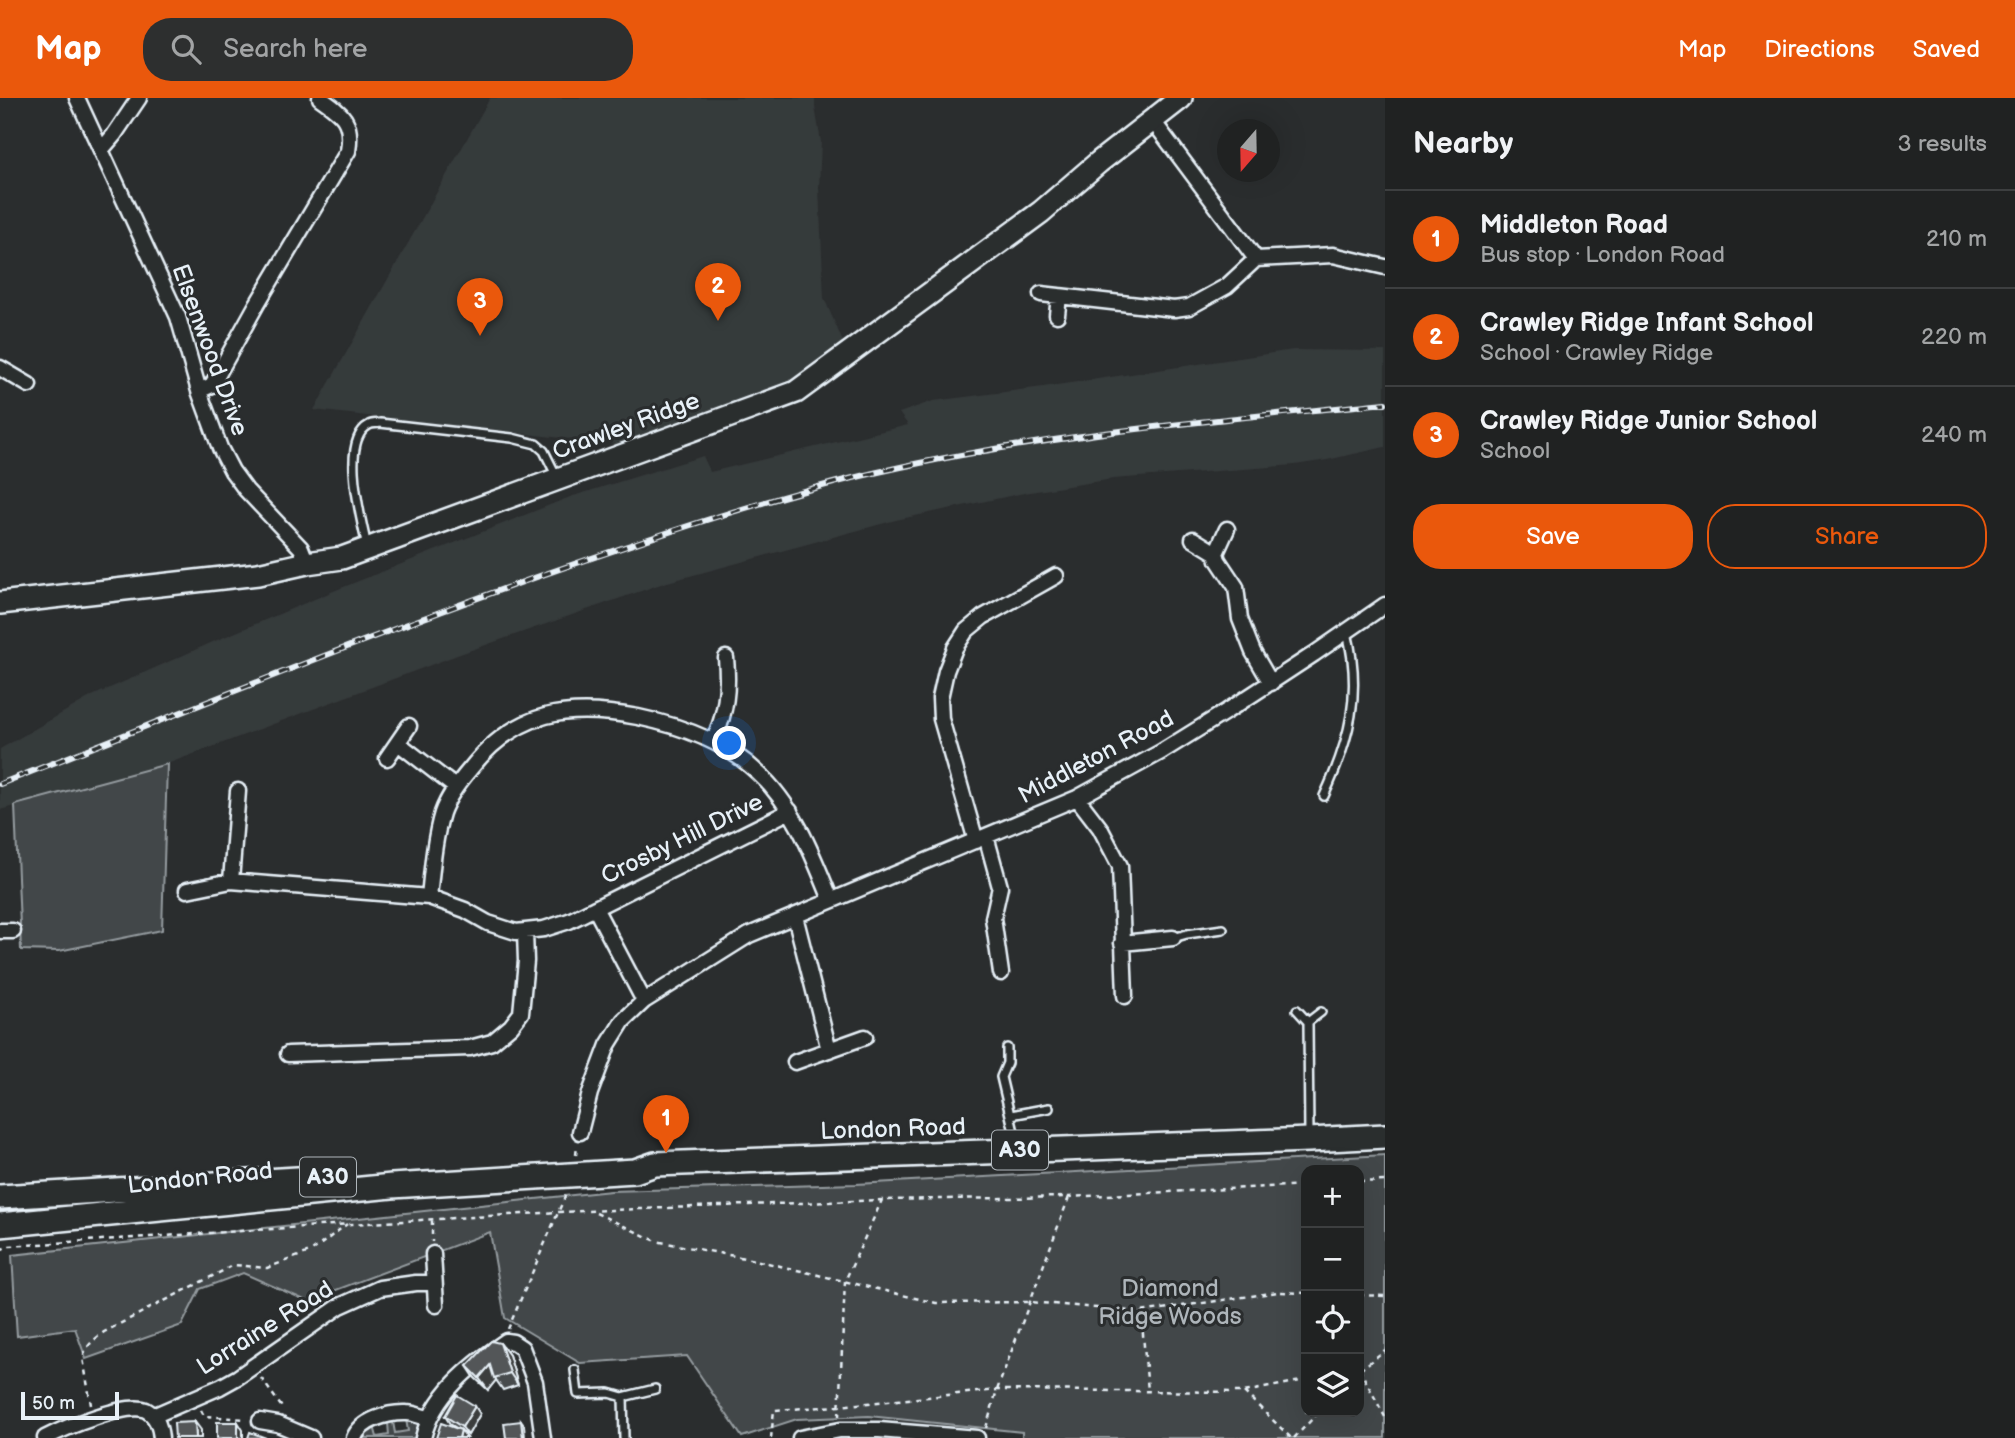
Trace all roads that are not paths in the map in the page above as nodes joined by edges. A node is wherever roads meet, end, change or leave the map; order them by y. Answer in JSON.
{"nodes":[{"id":1,"x":77,"y":98,"type":"edge"},
{"id":2,"x":139,"y":98,"type":"edge"},
{"id":3,"x":320,"y":98,"type":"edge"},
{"id":4,"x":1181,"y":98,"type":"edge"},
{"id":5,"x":1153,"y":121,"type":"junction"},
{"id":6,"x":102,"y":149,"type":"junction"},
{"id":7,"x":1256,"y":259,"type":"junction"},
{"id":8,"x":1385,"y":267,"type":"edge"},
{"id":9,"x":1041,"y":294,"type":"dead end"},
{"id":10,"x":1059,"y":296,"type":"junction"},
{"id":11,"x":1057,"y":315,"type":"dead end"},
{"id":12,"x":0,"y":368,"type":"edge"},
{"id":13,"x":29,"y":385,"type":"dead end"},
{"id":14,"x":199,"y":391,"type":"junction"},
{"id":15,"x":558,"y":479,"type":"junction"},
{"id":16,"x":1227,"y":529,"type":"dead end"},
{"id":17,"x":1193,"y":539,"type":"dead end"},
{"id":18,"x":368,"y":549,"type":"junction"},
{"id":19,"x":1216,"y":553,"type":"junction"},
{"id":20,"x":307,"y":563,"type":"junction"},
{"id":21,"x":1056,"y":576,"type":"dead end"},
{"id":22,"x":0,"y":603,"type":"edge"},
{"id":23,"x":1385,"y":605,"type":"edge"},
{"id":24,"x":1347,"y":631,"type":"junction"},
{"id":25,"x":726,"y":658,"type":"dead end"},
{"id":26,"x":1271,"y":683,"type":"junction"},
{"id":27,"x":409,"y":726,"type":"dead end"},
{"id":28,"x":714,"y":741,"type":"junction"},
{"id":29,"x":398,"y":743,"type":"junction"},
{"id":30,"x":387,"y":758,"type":"dead end"},
{"id":31,"x":456,"y":787,"type":"junction"},
{"id":32,"x":238,"y":791,"type":"dead end"},
{"id":33,"x":1324,"y":796,"type":"dead end"},
{"id":34,"x":1077,"y":798,"type":"junction"},
{"id":35,"x":790,"y":811,"type":"junction"},
{"id":36,"x":981,"y":839,"type":"junction"},
{"id":37,"x":231,"y":881,"type":"junction"},
{"id":38,"x":187,"y":890,"type":"dead end"},
{"id":39,"x":429,"y":897,"type":"junction"},
{"id":40,"x":831,"y":900,"type":"junction"},
{"id":41,"x":595,"y":908,"type":"junction"},
{"id":42,"x":795,"y":915,"type":"junction"},
{"id":43,"x":1223,"y":929,"type":"dead end"},
{"id":44,"x":525,"y":932,"type":"junction"},
{"id":45,"x":1173,"y":938,"type":"joint"},
{"id":46,"x":1122,"y":943,"type":"junction"},
{"id":47,"x":1001,"y":973,"type":"dead end"},
{"id":48,"x":1125,"y":996,"type":"dead end"},
{"id":49,"x":644,"y":1001,"type":"junction"},
{"id":50,"x":1297,"y":1010,"type":"dead end"},
{"id":51,"x":1321,"y":1012,"type":"dead end"},
{"id":52,"x":1308,"y":1022,"type":"junction"},
{"id":53,"x":865,"y":1037,"type":"dead end"},
{"id":54,"x":1007,"y":1048,"type":"dead end"},
{"id":55,"x":829,"y":1050,"type":"junction"},
{"id":56,"x":288,"y":1054,"type":"dead end"},
{"id":57,"x":795,"y":1062,"type":"dead end"},
{"id":58,"x":1049,"y":1108,"type":"dead end"},
{"id":59,"x":1011,"y":1115,"type":"junction"},
{"id":60,"x":580,"y":1132,"type":"dead end"},
{"id":61,"x":1385,"y":1136,"type":"edge"},
{"id":62,"x":1309,"y":1140,"type":"junction"},
{"id":63,"x":1018,"y":1150,"type":"junction"},
{"id":64,"x":655,"y":1164,"type":"junction"},
{"id":65,"x":0,"y":1197,"type":"edge"},
{"id":66,"x":0,"y":1225,"type":"edge"},
{"id":67,"x":433,"y":1254,"type":"road end"},
{"id":68,"x":434,"y":1283,"type":"junction"},
{"id":69,"x":436,"y":1305,"type":"dead end"},
{"id":70,"x":575,"y":1370,"type":"dead end"},
{"id":71,"x":655,"y":1389,"type":"dead end"},
{"id":72,"x":623,"y":1397,"type":"junction"},
{"id":73,"x":153,"y":1416,"type":"junction"},
{"id":74,"x":428,"y":1418,"type":"junction"},
{"id":75,"x":260,"y":1421,"type":"road end"},
{"id":76,"x":982,"y":1433,"type":"edge"},
{"id":77,"x":919,"y":1435,"type":"edge"},
{"id":78,"x":45,"y":1438,"type":"edge"},
{"id":79,"x":161,"y":1438,"type":"edge"},
{"id":80,"x":312,"y":1438,"type":"edge"},
{"id":81,"x":354,"y":1438,"type":"edge"},
{"id":82,"x":423,"y":1438,"type":"edge"},
{"id":83,"x":543,"y":1438,"type":"edge"},
{"id":84,"x":624,"y":1438,"type":"edge"},
{"id":85,"x":800,"y":1438,"type":"edge"}],
"edges":[{"from":1,"to":6,"type":"street","name":"Elsenwood Drive"},
{"from":2,"to":6,"type":"street"},
{"from":3,"to":14,"type":"street"},
{"from":4,"to":5,"type":"street","name":"Crawley Ridge"},
{"from":5,"to":7,"type":"street"},
{"from":5,"to":15,"type":"street","name":"Crawley Ridge"},
{"from":6,"to":14,"type":"street","name":"Elsenwood Drive"},
{"from":7,"to":8,"type":"street"},
{"from":7,"to":10,"type":"street"},
{"from":9,"to":10,"type":"street"},
{"from":10,"to":11,"type":"street"},
{"from":12,"to":13,"type":"street"},
{"from":14,"to":20,"type":"street","name":"Elsenwood Drive"},
{"from":15,"to":18,"type":"street","name":"Crawley Ridge"},
{"from":15,"to":18,"type":"lane"},
{"from":16,"to":19,"type":"street"},
{"from":17,"to":19,"type":"street"},
{"from":18,"to":20,"type":"street","name":"Crawley Ridge"},
{"from":19,"to":26,"type":"street"},
{"from":20,"to":22,"type":"street","name":"Crawley Ridge"},
{"from":21,"to":36,"type":"street"},
{"from":23,"to":24,"type":"street","name":"Middleton Road"},
{"from":24,"to":26,"type":"street","name":"Middleton Road"},
{"from":24,"to":33,"type":"lane"},
{"from":25,"to":28,"type":"street"},
{"from":26,"to":34,"type":"street","name":"Middleton Road"},
{"from":27,"to":29,"type":"street"},
{"from":28,"to":31,"type":"street","name":"Crosby Hill Drive"},
{"from":28,"to":35,"type":"street","name":"Crosby Hill Drive"},
{"from":29,"to":30,"type":"street"},
{"from":29,"to":31,"type":"street"},
{"from":31,"to":39,"type":"street","name":"Crosby Hill Drive"},
{"from":32,"to":37,"type":"street"},
{"from":34,"to":36,"type":"street","name":"Middleton Road"},
{"from":34,"to":46,"type":"street"},
{"from":35,"to":40,"type":"street","name":"Crosby Hill Drive"},
{"from":35,"to":41,"type":"street","name":"Crosby Hill Drive"},
{"from":36,"to":40,"type":"street","name":"Middleton Road"},
{"from":36,"to":47,"type":"street"},
{"from":37,"to":38,"type":"street"},
{"from":37,"to":39,"type":"street"},
{"from":39,"to":44,"type":"street","name":"Crosby Hill Drive"},
{"from":40,"to":42,"type":"street","name":"Middleton Road"},
{"from":41,"to":44,"type":"street","name":"Crosby Hill Drive"},
{"from":41,"to":49,"type":"street","name":"Crosby Hill Drive"},
{"from":42,"to":49,"type":"street","name":"Middleton Road"},
{"from":42,"to":55,"type":"street"},
{"from":43,"to":45,"type":"lane"},
{"from":44,"to":56,"type":"street"},
{"from":45,"to":46,"type":"street"},
{"from":46,"to":48,"type":"street"},
{"from":49,"to":60,"type":"street","name":"Middleton Road"},
{"from":50,"to":52,"type":"lane"},
{"from":51,"to":52,"type":"lane"},
{"from":52,"to":62,"type":"lane"},
{"from":53,"to":55,"type":"street"},
{"from":54,"to":59,"type":"lane"},
{"from":55,"to":57,"type":"street"},
{"from":58,"to":59,"type":"lane"},
{"from":59,"to":63,"type":"lane"},
{"from":61,"to":62,"type":"main road","name":"London Road","number":"A30"},
{"from":62,"to":63,"type":"main road","name":"London Road","number":"A30"},
{"from":63,"to":64,"type":"main road","name":"London Road","number":"A30"},
{"from":64,"to":65,"type":"main road","name":"London Road","number":"A30"},
{"from":64,"to":66,"type":"main road","name":"London Road","number":"A30"},
{"from":67,"to":68,"type":"street"},
{"from":68,"to":69,"type":"street"},
{"from":68,"to":73,"type":"street","name":"Lorraine Road"},
{"from":70,"to":72,"type":"lane"},
{"from":71,"to":72,"type":"lane"},
{"from":72,"to":84,"type":"lane"},
{"from":73,"to":78,"type":"street"},
{"from":73,"to":79,"type":"street"},
{"from":74,"to":81,"type":"street"},
{"from":74,"to":82,"type":"street"},
{"from":74,"to":83,"type":"street"},
{"from":75,"to":80,"type":"street"},
{"from":76,"to":77,"type":"street"},
{"from":77,"to":85,"type":"street"}]}
